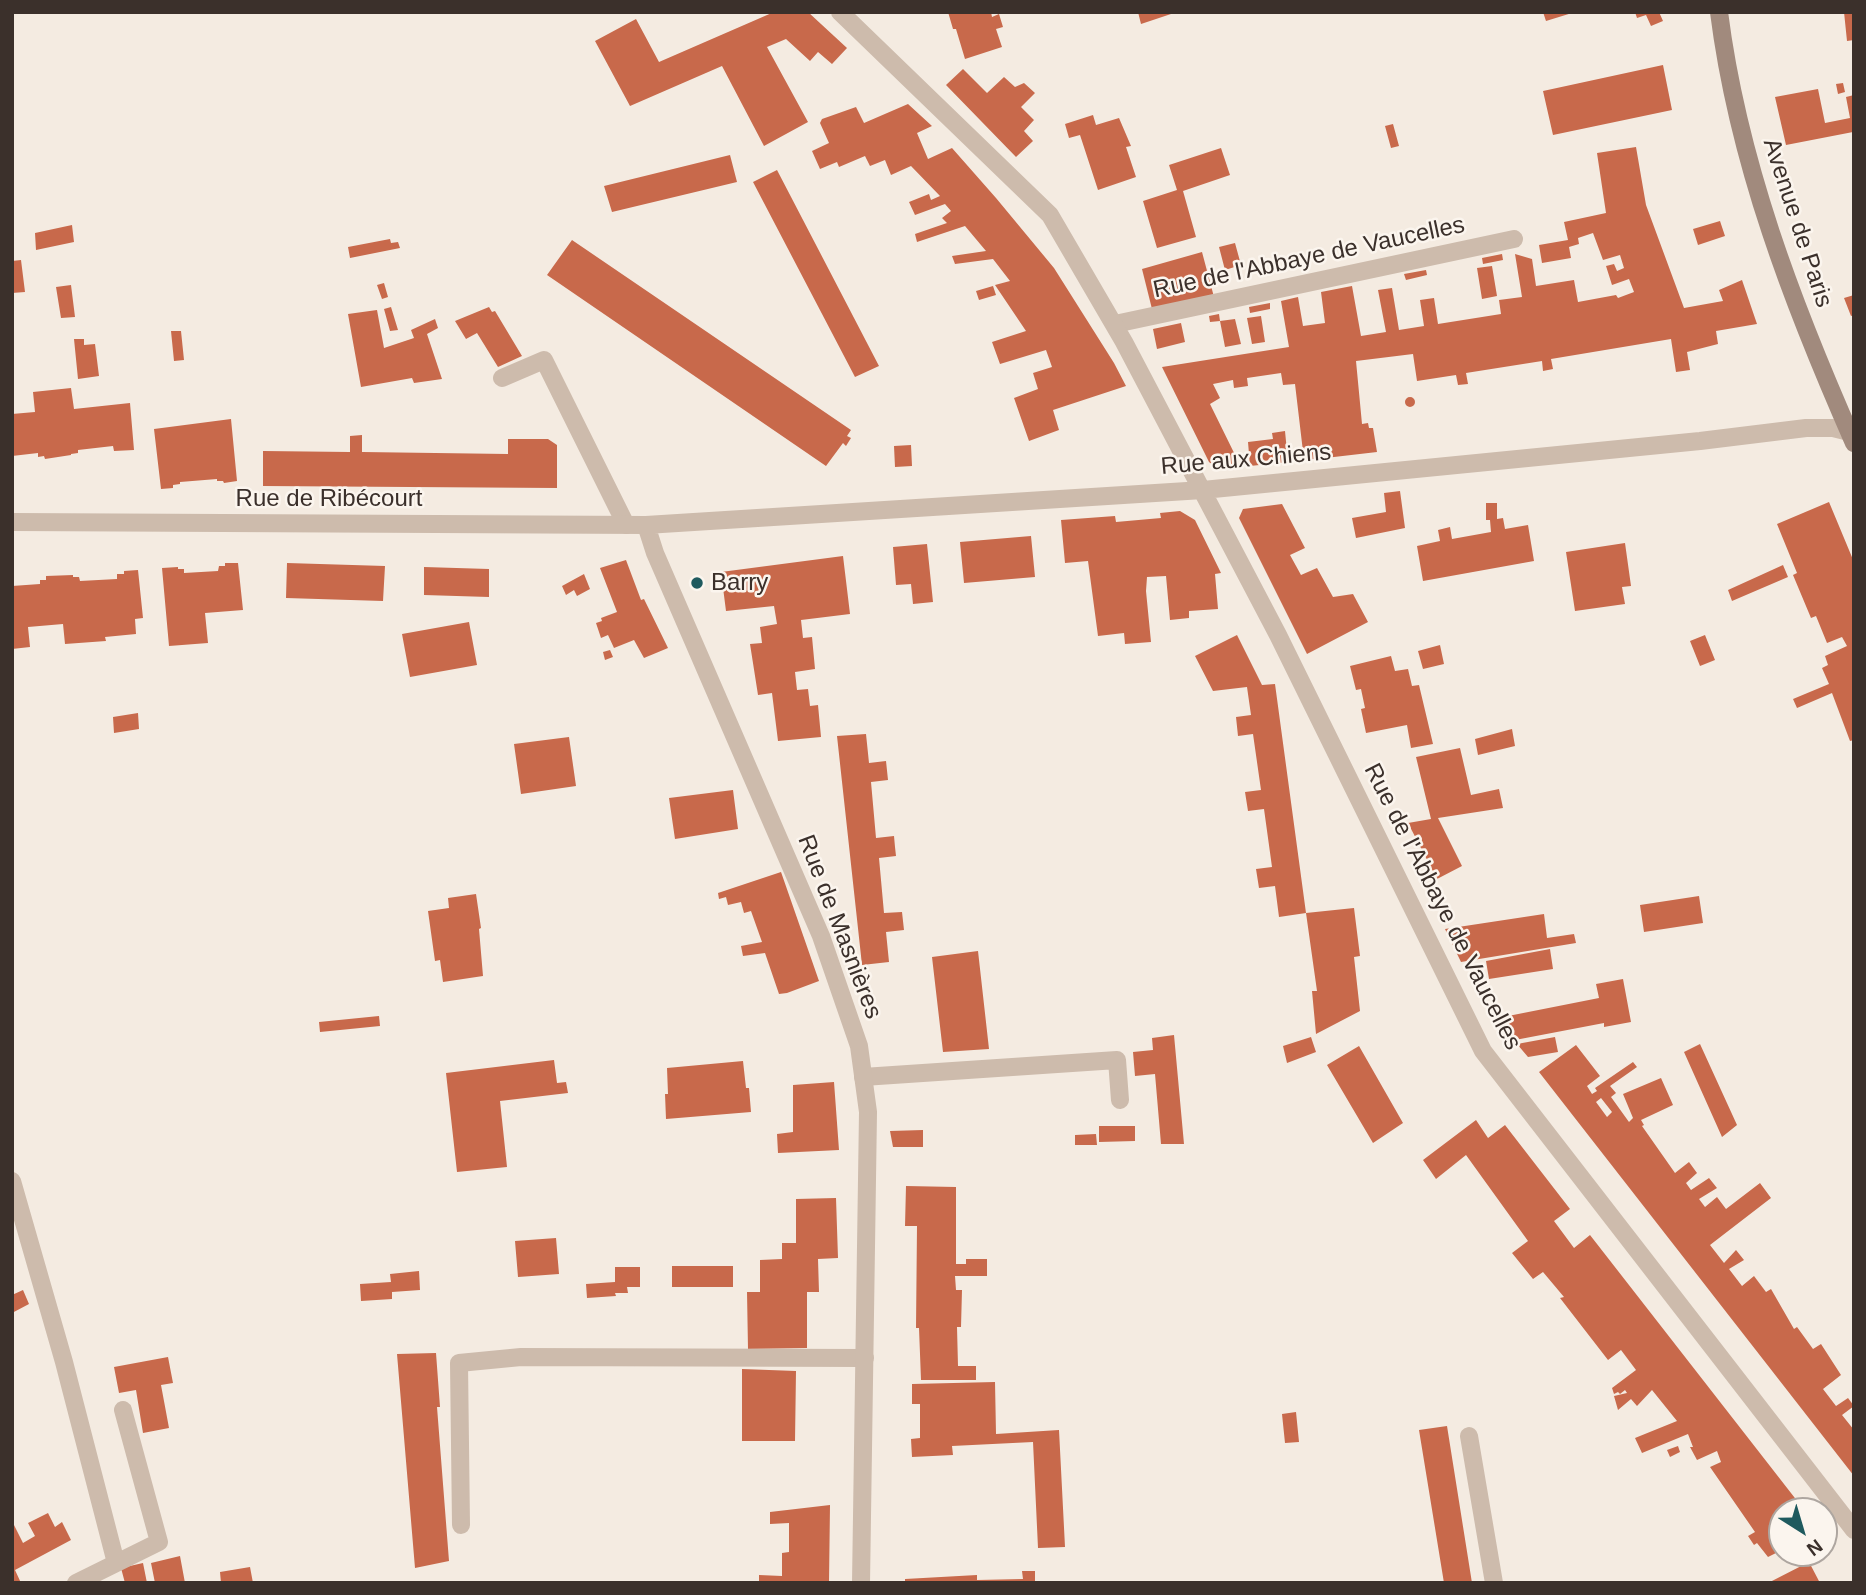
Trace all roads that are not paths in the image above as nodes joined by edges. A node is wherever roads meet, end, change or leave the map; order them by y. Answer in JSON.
{"nodes":[{"id":1,"x":840,"y":12,"type":"edge"},
{"id":2,"x":1719,"y":12,"type":"edge"},
{"id":3,"x":1514,"y":239,"type":"dead end"},
{"id":4,"x":1115,"y":324,"type":"junction"},
{"id":5,"x":502,"y":378,"type":"dead end"},
{"id":6,"x":1851,"y":437,"type":"edge"},
{"id":7,"x":1203,"y":490,"type":"junction"},
{"id":8,"x":12,"y":522,"type":"edge"},
{"id":9,"x":626,"y":525,"type":"junction"},
{"id":10,"x":646,"y":525,"type":"junction"},
{"id":11,"x":863,"y":1077,"type":"junction"},
{"id":12,"x":1120,"y":1100,"type":"dead end"},
{"id":13,"x":12,"y":1181,"type":"edge"},
{"id":14,"x":865,"y":1358,"type":"junction"},
{"id":15,"x":123,"y":1410,"type":"dead end"},
{"id":16,"x":1469,"y":1436,"type":"dead end"},
{"id":17,"x":461,"y":1525,"type":"dead end"},
{"id":18,"x":1854,"y":1530,"type":"edge"},
{"id":19,"x":116,"y":1563,"type":"junction"},
{"id":20,"x":76,"y":1583,"type":"edge"},
{"id":21,"x":861,"y":1583,"type":"edge"},
{"id":22,"x":1493,"y":1583,"type":"edge"}],
"edges":[{"from":1,"to":4,"type":"street","name":"Rue de l'Abbaye de Vaucelles"},
{"from":2,"to":6,"type":"main road","name":"Avenue de Paris"},
{"from":3,"to":4,"type":"street","name":"Rue de l'Abbaye de Vaucelles"},
{"from":4,"to":7,"type":"street","name":"Rue de l'Abbaye de Vaucelles"},
{"from":5,"to":9,"type":"street"},
{"from":6,"to":7,"type":"street","name":"Rue aux Chiens"},
{"from":7,"to":10,"type":"street","name":"Rue aux Chiens"},
{"from":7,"to":18,"type":"street","name":"Rue de l'Abbaye de Vaucelles"},
{"from":8,"to":9,"type":"street","name":"Rue de Ribécourt"},
{"from":9,"to":10,"type":"street","name":"Rue de Ribécourt"},
{"from":10,"to":11,"type":"street","name":"Rue de Masnières"},
{"from":11,"to":12,"type":"street"},
{"from":11,"to":14,"type":"street","name":"Rue de Masnières"},
{"from":13,"to":19,"type":"street"},
{"from":14,"to":17,"type":"street"},
{"from":14,"to":21,"type":"street","name":"Rue de Masnières"},
{"from":15,"to":19,"type":"street"},
{"from":16,"to":22,"type":"street"},
{"from":19,"to":20,"type":"street"}]}
